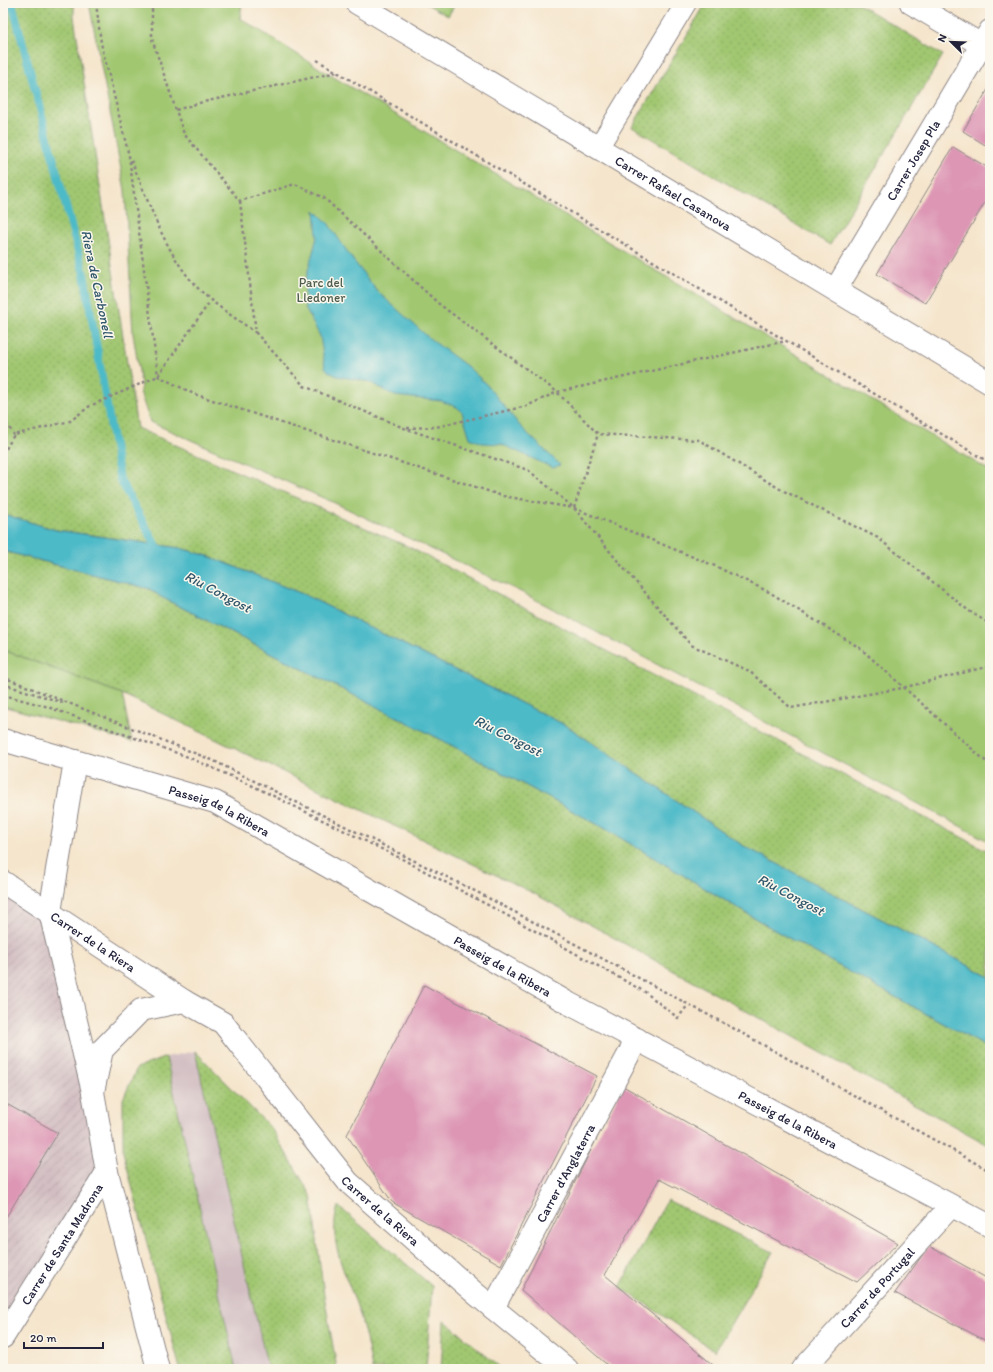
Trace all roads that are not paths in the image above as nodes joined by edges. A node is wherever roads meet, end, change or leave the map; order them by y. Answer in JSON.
{"nodes":[{"id":1,"x":358,"y":3,"type":"edge"},
{"id":2,"x":686,"y":3,"type":"edge"},
{"id":3,"x":911,"y":3,"type":"edge"},
{"id":4,"x":987,"y":42,"type":"edge"},
{"id":5,"x":598,"y":148,"type":"junction"},
{"id":6,"x":836,"y":289,"type":"junction"},
{"id":7,"x":990,"y":383,"type":"edge"},
{"id":8,"x":3,"y":740,"type":"edge"},
{"id":9,"x":75,"y":761,"type":"junction"},
{"id":10,"x":3,"y":882,"type":"edge"},
{"id":11,"x":50,"y":912,"type":"junction"},
{"id":12,"x":184,"y":1001,"type":"junction"},
{"id":13,"x":637,"y":1039,"type":"junction"},
{"id":14,"x":93,"y":1092,"type":"junction"},
{"id":15,"x":108,"y":1172,"type":"junction"},
{"id":16,"x":951,"y":1206,"type":"junction"},
{"id":17,"x":990,"y":1226,"type":"edge"},
{"id":18,"x":493,"y":1308,"type":"junction"},
{"id":19,"x":3,"y":1337,"type":"edge"},
{"id":20,"x":158,"y":1369,"type":"edge"},
{"id":21,"x":567,"y":1369,"type":"edge"},
{"id":22,"x":803,"y":1369,"type":"edge"}],
"edges":[{"from":1,"to":5,"type":"street","name":"Carrer Rafael Casanova"},
{"from":2,"to":5,"type":"street"},
{"from":3,"to":4,"type":"street"},
{"from":4,"to":6,"type":"street","name":"Carrer Josep Pla"},
{"from":5,"to":6,"type":"street","name":"Carrer Rafael Casanova"},
{"from":6,"to":7,"type":"street","name":"Carrer Rafael Casanova"},
{"from":8,"to":9,"type":"street","name":"Passeig de la Ribera"},
{"from":9,"to":11,"type":"street"},
{"from":9,"to":13,"type":"street","name":"Passeig de la Ribera"},
{"from":10,"to":11,"type":"street","name":"Carrer de la Riera"},
{"from":11,"to":12,"type":"street","name":"Carrer de la Riera"},
{"from":11,"to":14,"type":"street"},
{"from":12,"to":14,"type":"street"},
{"from":12,"to":18,"type":"street","name":"Carrer de la Riera"},
{"from":13,"to":16,"type":"street","name":"Passeig de la Ribera"},
{"from":13,"to":18,"type":"street","name":"Carrer d'Anglaterra"},
{"from":14,"to":15,"type":"street"},
{"from":15,"to":19,"type":"street","name":"Carrer de Santa Madrona"},
{"from":15,"to":20,"type":"street"},
{"from":16,"to":17,"type":"street","name":"Passeig de la Ribera"},
{"from":16,"to":22,"type":"street","name":"Carrer de Portugal"},
{"from":18,"to":21,"type":"street","name":"Carrer de la Riera"}]}
